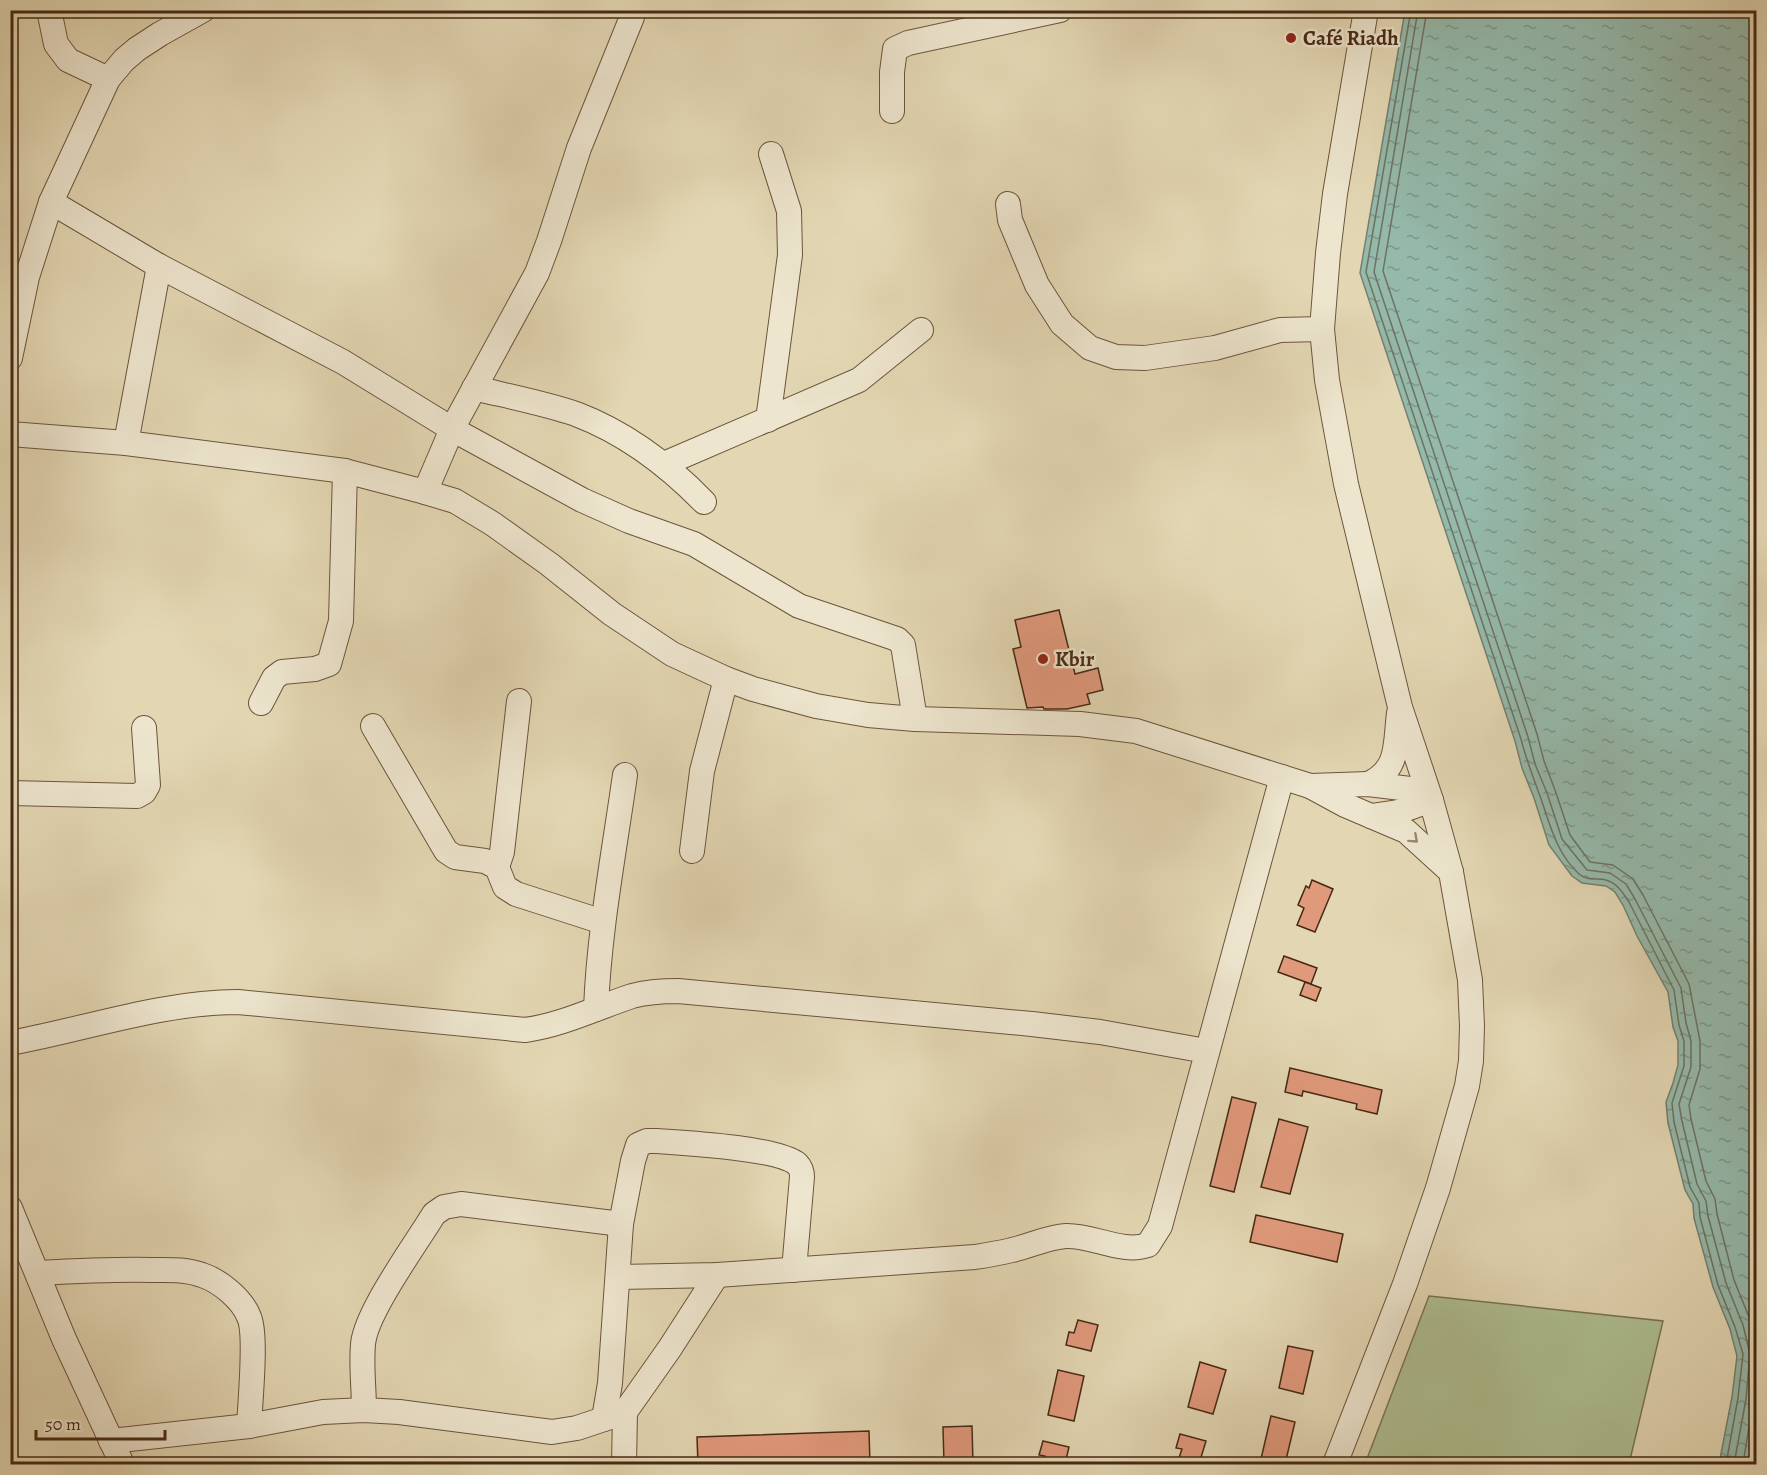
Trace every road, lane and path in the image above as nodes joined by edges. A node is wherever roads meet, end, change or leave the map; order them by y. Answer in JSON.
{"nodes":[{"id":1,"x":49,"y":10,"type":"edge"},
{"id":2,"x":1060,"y":10,"type":"edge"},
{"id":3,"x":1366,"y":10,"type":"edge"},
{"id":4,"x":200,"y":11,"type":"edge"},
{"id":5,"x":632,"y":17,"type":"dead end"},
{"id":6,"x":108,"y":79,"type":"junction"},
{"id":7,"x":892,"y":111,"type":"dead end"},
{"id":8,"x":771,"y":154,"type":"dead end"},
{"id":9,"x":51,"y":202,"type":"junction"},
{"id":10,"x":1008,"y":204,"type":"dead end"},
{"id":11,"x":159,"y":266,"type":"junction"},
{"id":12,"x":19,"y":275,"type":"edge"},
{"id":13,"x":1322,"y":329,"type":"junction"},
{"id":14,"x":921,"y":330,"type":"dead end"},
{"id":15,"x":10,"y":358,"type":"edge"},
{"id":16,"x":474,"y":388,"type":"junction"},
{"id":17,"x":768,"y":420,"type":"junction"},
{"id":18,"x":452,"y":429,"type":"junction"},
{"id":19,"x":10,"y":434,"type":"edge"},
{"id":20,"x":126,"y":443,"type":"junction"},
{"id":21,"x":664,"y":464,"type":"junction"},
{"id":22,"x":345,"y":471,"type":"junction"},
{"id":23,"x":426,"y":492,"type":"junction"},
{"id":24,"x":704,"y":502,"type":"dead end"},
{"id":25,"x":726,"y":679,"type":"junction"},
{"id":26,"x":519,"y":700,"type":"dead end"},
{"id":27,"x":261,"y":703,"type":"dead end"},
{"id":28,"x":1400,"y":707,"type":"junction"},
{"id":29,"x":915,"y":719,"type":"junction"},
{"id":30,"x":373,"y":726,"type":"dead end"},
{"id":31,"x":144,"y":728,"type":"dead end"},
{"id":32,"x":626,"y":775,"type":"dead end"},
{"id":33,"x":1282,"y":777,"type":"junction"},
{"id":34,"x":1368,"y":784,"type":"junction"},
{"id":35,"x":1310,"y":786,"type":"junction"},
{"id":36,"x":10,"y":793,"type":"edge"},
{"id":37,"x":1429,"y":796,"type":"junction"},
{"id":38,"x":1371,"y":816,"type":"junction"},
{"id":39,"x":692,"y":851,"type":"dead end"},
{"id":40,"x":497,"y":867,"type":"junction"},
{"id":41,"x":1451,"y":872,"type":"junction"},
{"id":42,"x":603,"y":922,"type":"junction"},
{"id":43,"x":596,"y":1010,"type":"junction"},
{"id":44,"x":10,"y":1043,"type":"edge"},
{"id":45,"x":1206,"y":1051,"type":"junction"},
{"id":46,"x":11,"y":1212,"type":"edge"},
{"id":47,"x":621,"y":1224,"type":"junction"},
{"id":48,"x":794,"y":1270,"type":"junction"},
{"id":49,"x":38,"y":1273,"type":"junction"},
{"id":50,"x":717,"y":1275,"type":"junction"},
{"id":51,"x":619,"y":1277,"type":"junction"},
{"id":52,"x":364,"y":1410,"type":"junction"},
{"id":53,"x":615,"y":1415,"type":"junction"},
{"id":54,"x":249,"y":1426,"type":"junction"},
{"id":55,"x":111,"y":1442,"type":"junction"},
{"id":56,"x":122,"y":1464,"type":"edge"},
{"id":57,"x":624,"y":1464,"type":"edge"},
{"id":58,"x":1335,"y":1464,"type":"edge"}],
"edges":[{"from":1,"to":6,"type":"street"},
{"from":2,"to":7,"type":"street"},
{"from":3,"to":13,"type":"street"},
{"from":4,"to":6,"type":"street"},
{"from":5,"to":16,"type":"street"},
{"from":6,"to":9,"type":"street"},
{"from":8,"to":17,"type":"street"},
{"from":9,"to":11,"type":"street"},
{"from":9,"to":12,"type":"street"},
{"from":10,"to":13,"type":"street"},
{"from":11,"to":18,"type":"street"},
{"from":11,"to":20,"type":"street"},
{"from":12,"to":15,"type":"street"},
{"from":13,"to":28,"type":"street"},
{"from":14,"to":17,"type":"street"},
{"from":16,"to":18,"type":"street"},
{"from":16,"to":21,"type":"street"},
{"from":17,"to":21,"type":"street"},
{"from":18,"to":23,"type":"street"},
{"from":18,"to":29,"type":"street"},
{"from":19,"to":20,"type":"street"},
{"from":20,"to":22,"type":"street"},
{"from":21,"to":24,"type":"street"},
{"from":22,"to":23,"type":"street"},
{"from":22,"to":27,"type":"street"},
{"from":23,"to":25,"type":"street"},
{"from":25,"to":29,"type":"street"},
{"from":25,"to":39,"type":"street"},
{"from":26,"to":40,"type":"street"},
{"from":28,"to":34,"type":"street"},
{"from":28,"to":37,"type":"street"},
{"from":29,"to":33,"type":"street"},
{"from":30,"to":40,"type":"street"},
{"from":31,"to":36,"type":"street"},
{"from":32,"to":42,"type":"street"},
{"from":33,"to":35,"type":"street"},
{"from":33,"to":45,"type":"street"},
{"from":34,"to":35,"type":"street"},
{"from":34,"to":37,"type":"street"},
{"from":35,"to":38,"type":"street"},
{"from":37,"to":38,"type":"street"},
{"from":37,"to":41,"type":"street"},
{"from":38,"to":41,"type":"street","one_way":true},
{"from":40,"to":42,"type":"street"},
{"from":41,"to":58,"type":"street"},
{"from":42,"to":43,"type":"street"},
{"from":43,"to":44,"type":"street"},
{"from":43,"to":45,"type":"street"},
{"from":45,"to":48,"type":"street"},
{"from":46,"to":49,"type":"street"},
{"from":47,"to":48,"type":"street"},
{"from":47,"to":51,"type":"street"},
{"from":47,"to":52,"type":"street"},
{"from":48,"to":50,"type":"street"},
{"from":49,"to":54,"type":"street"},
{"from":49,"to":55,"type":"street"},
{"from":50,"to":51,"type":"street"},
{"from":50,"to":53,"type":"street"},
{"from":51,"to":53,"type":"street"},
{"from":52,"to":53,"type":"street"},
{"from":52,"to":54,"type":"street"},
{"from":53,"to":57,"type":"street"},
{"from":54,"to":55,"type":"street"},
{"from":55,"to":56,"type":"street"}]}
